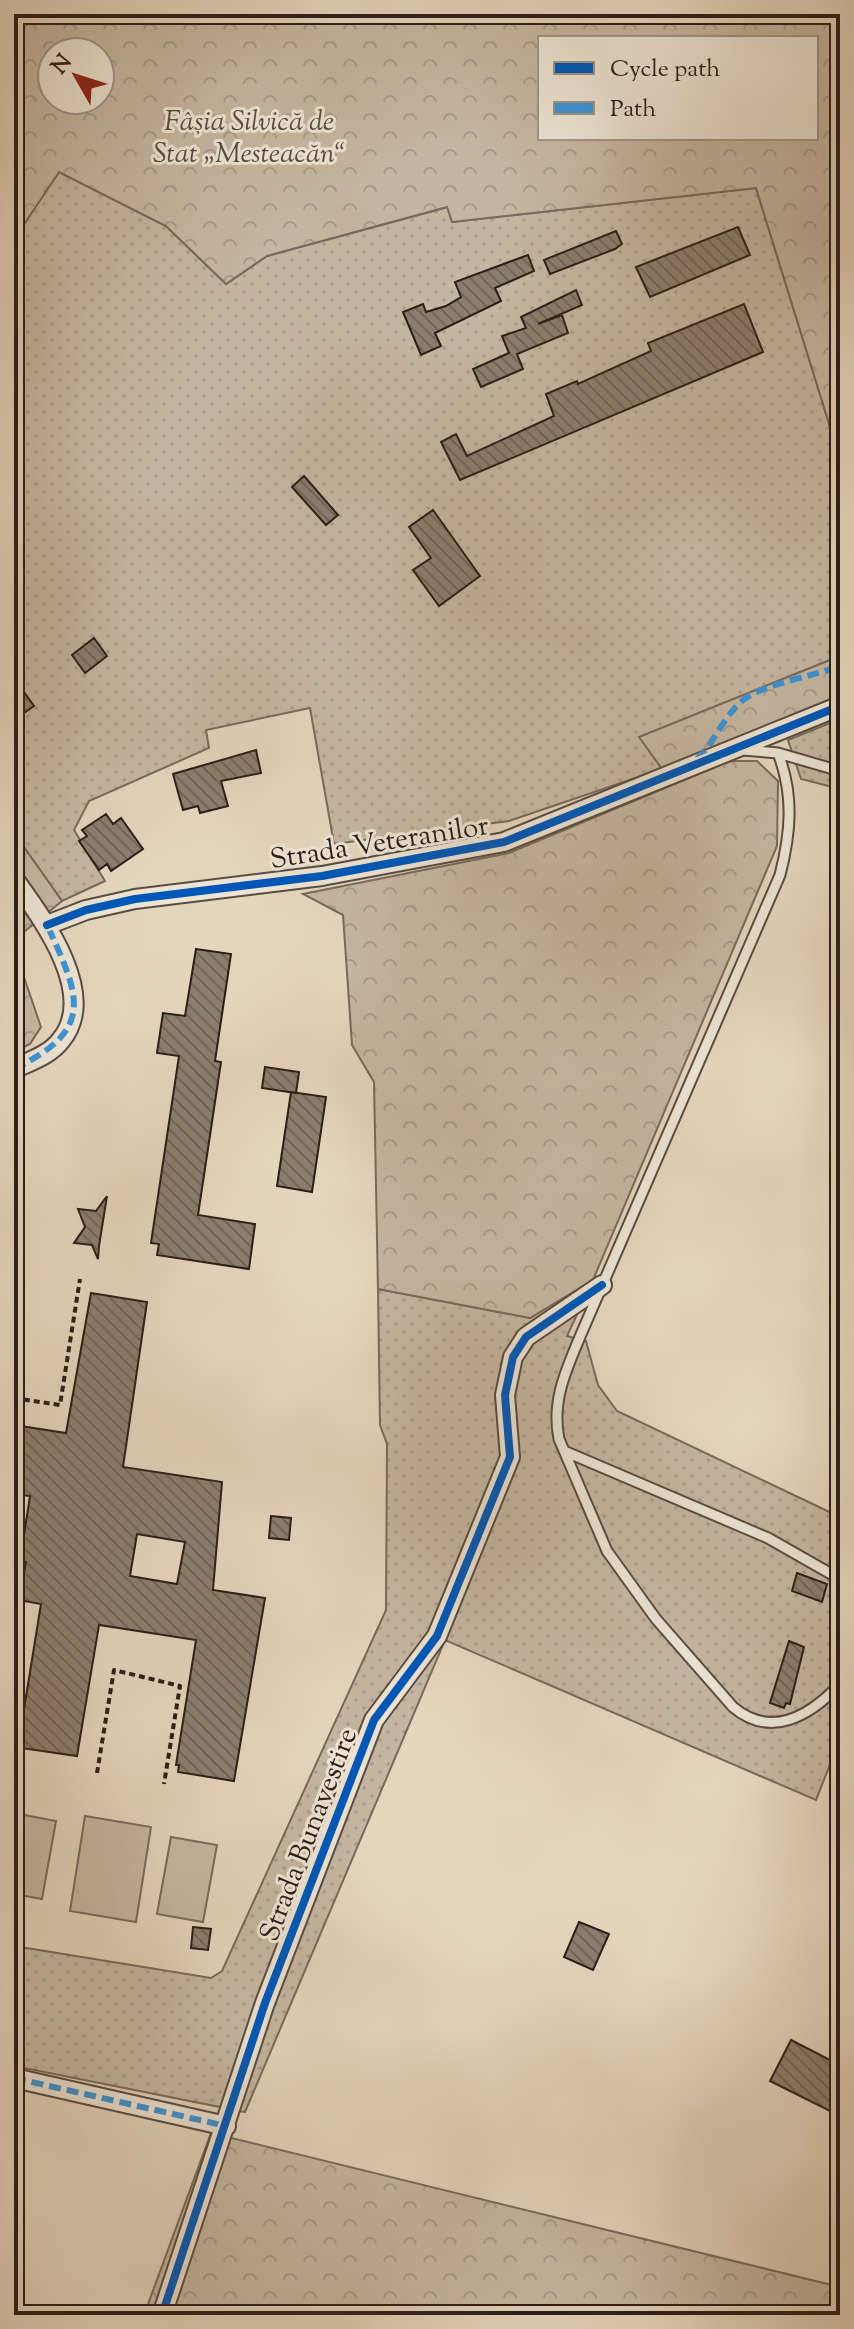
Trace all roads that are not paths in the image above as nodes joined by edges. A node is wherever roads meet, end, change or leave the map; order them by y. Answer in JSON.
{"nodes":[{"id":1,"x":840,"y":706,"type":"edge"},
{"id":2,"x":733,"y":748,"type":"junction"},
{"id":3,"x":778,"y":753,"type":"junction"},
{"id":4,"x":840,"y":771,"type":"edge"},
{"id":5,"x":14,"y":879,"type":"edge"},
{"id":6,"x":47,"y":925,"type":"junction"},
{"id":7,"x":14,"y":1069,"type":"edge"},
{"id":8,"x":602,"y":1285,"type":"junction"},
{"id":9,"x":564,"y":1451,"type":"junction"},
{"id":10,"x":840,"y":1579,"type":"edge"},
{"id":11,"x":840,"y":1684,"type":"edge"},
{"id":12,"x":14,"y":2078,"type":"edge"},
{"id":13,"x":226,"y":2126,"type":"junction"},
{"id":14,"x":162,"y":2315,"type":"edge"}],
"edges":[{"from":1,"to":2,"type":"street","name":"Strada Veteranilor"},
{"from":2,"to":3,"type":"lane"},
{"from":2,"to":6,"type":"street","name":"Strada Veteranilor"},
{"from":3,"to":4,"type":"lane"},
{"from":3,"to":8,"type":"lane"},
{"from":5,"to":6,"type":"street"},
{"from":6,"to":7,"type":"street"},
{"from":8,"to":9,"type":"lane"},
{"from":8,"to":13,"type":"street","name":"Strada Bunavestire"},
{"from":9,"to":10,"type":"lane"},
{"from":9,"to":11,"type":"lane"},
{"from":12,"to":13,"type":"street"},
{"from":13,"to":14,"type":"street","name":"Strada Bunavestire"}]}
